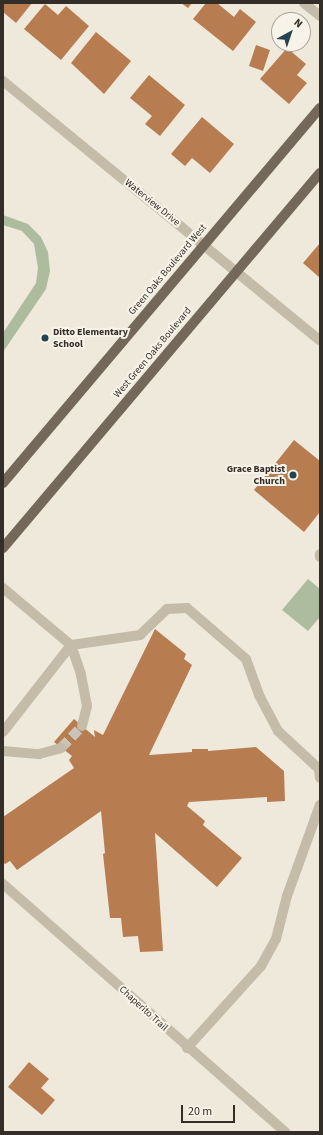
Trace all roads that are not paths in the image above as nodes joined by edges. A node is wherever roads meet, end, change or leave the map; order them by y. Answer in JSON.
{"nodes":[{"id":1,"x":304,"y":3,"type":"edge"},
{"id":2,"x":320,"y":16,"type":"edge"},
{"id":3,"x":3,"y":81,"type":"edge"},
{"id":4,"x":320,"y":108,"type":"edge"},
{"id":5,"x":320,"y":173,"type":"edge"},
{"id":6,"x":204,"y":246,"type":"junction"},
{"id":7,"x":237,"y":272,"type":"junction"},
{"id":8,"x":320,"y":340,"type":"edge"},
{"id":9,"x":3,"y":483,"type":"edge"},
{"id":10,"x":3,"y":548,"type":"edge"},
{"id":11,"x":320,"y":554,"type":"edge"},
{"id":12,"x":320,"y":558,"type":"edge"},
{"id":13,"x":3,"y":588,"type":"edge"},
{"id":14,"x":71,"y":645,"type":"junction"},
{"id":15,"x":82,"y":726,"type":"tunnel mouth"},
{"id":16,"x":3,"y":732,"type":"edge"},
{"id":17,"x":61,"y":748,"type":"tunnel mouth"},
{"id":18,"x":3,"y":751,"type":"edge"},
{"id":19,"x":320,"y":778,"type":"edge"},
{"id":20,"x":320,"y":805,"type":"edge"},
{"id":21,"x":3,"y":884,"type":"edge"},
{"id":22,"x":187,"y":1048,"type":"junction"},
{"id":23,"x":285,"y":1132,"type":"edge"}],
"edges":[{"from":1,"to":2,"type":"street"},
{"from":3,"to":6,"type":"street","name":"Waterview Drive"},
{"from":4,"to":6,"type":"main road","name":"Green Oaks Boulevard West"},
{"from":5,"to":7,"type":"main road","name":"West Green Oaks Boulevard"},
{"from":6,"to":7,"type":"street","name":"Waterview Drive"},
{"from":6,"to":9,"type":"main road","name":"Green Oaks Boulevard West"},
{"from":7,"to":8,"type":"street","name":"Waterview Drive"},
{"from":7,"to":10,"type":"main road","name":"West Green Oaks Boulevard"},
{"from":11,"to":12,"type":"street"},
{"from":13,"to":14,"type":"street"},
{"from":14,"to":15,"type":"street"},
{"from":14,"to":16,"type":"street"},
{"from":14,"to":19,"type":"street"},
{"from":17,"to":18,"type":"street"},
{"from":20,"to":22,"type":"street"},
{"from":21,"to":22,"type":"street","name":"Chaperito Trail"},
{"from":22,"to":23,"type":"street","name":"Chaperito Trail"}]}
